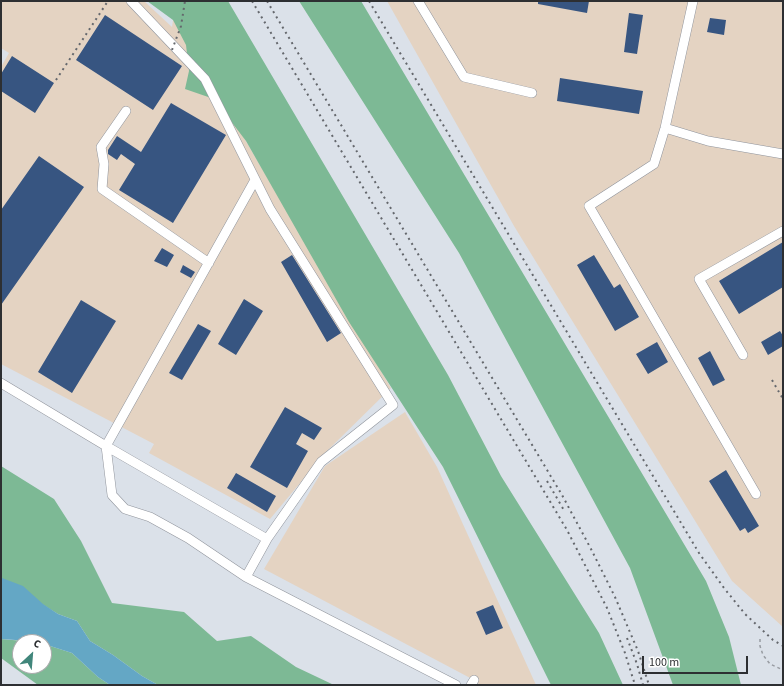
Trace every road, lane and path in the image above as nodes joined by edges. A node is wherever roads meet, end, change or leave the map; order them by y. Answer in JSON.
{"nodes":[{"id":1,"x":131,"y":1,"type":"edge"},
{"id":2,"x":418,"y":1,"type":"edge"},
{"id":3,"x":693,"y":1,"type":"edge"},
{"id":4,"x":532,"y":93,"type":"dead end"},
{"id":5,"x":126,"y":111,"type":"dead end"},
{"id":6,"x":665,"y":128,"type":"junction"},
{"id":7,"x":783,"y":154,"type":"edge"},
{"id":8,"x":255,"y":180,"type":"junction"},
{"id":9,"x":783,"y":231,"type":"edge"},
{"id":10,"x":208,"y":263,"type":"junction"},
{"id":11,"x":743,"y":355,"type":"dead end"},
{"id":12,"x":1,"y":383,"type":"edge"},
{"id":13,"x":109,"y":448,"type":"junction"},
{"id":14,"x":756,"y":494,"type":"dead end"},
{"id":15,"x":267,"y":539,"type":"junction"},
{"id":16,"x":246,"y":577,"type":"junction"},
{"id":17,"x":760,"y":639,"type":"dead end"},
{"id":18,"x":783,"y":671,"type":"edge"},
{"id":19,"x":456,"y":685,"type":"edge"}],
"edges":[{"from":1,"to":8,"type":"street"},
{"from":2,"to":4,"type":"street"},
{"from":3,"to":6,"type":"street"},
{"from":5,"to":10,"type":"street"},
{"from":6,"to":7,"type":"street"},
{"from":6,"to":14,"type":"street"},
{"from":8,"to":10,"type":"street"},
{"from":8,"to":15,"type":"street"},
{"from":9,"to":11,"type":"street"},
{"from":10,"to":13,"type":"street"},
{"from":12,"to":13,"type":"street"},
{"from":13,"to":15,"type":"street"},
{"from":13,"to":16,"type":"street"},
{"from":15,"to":16,"type":"street"},
{"from":16,"to":19,"type":"street"},
{"from":17,"to":18,"type":"path"}]}
